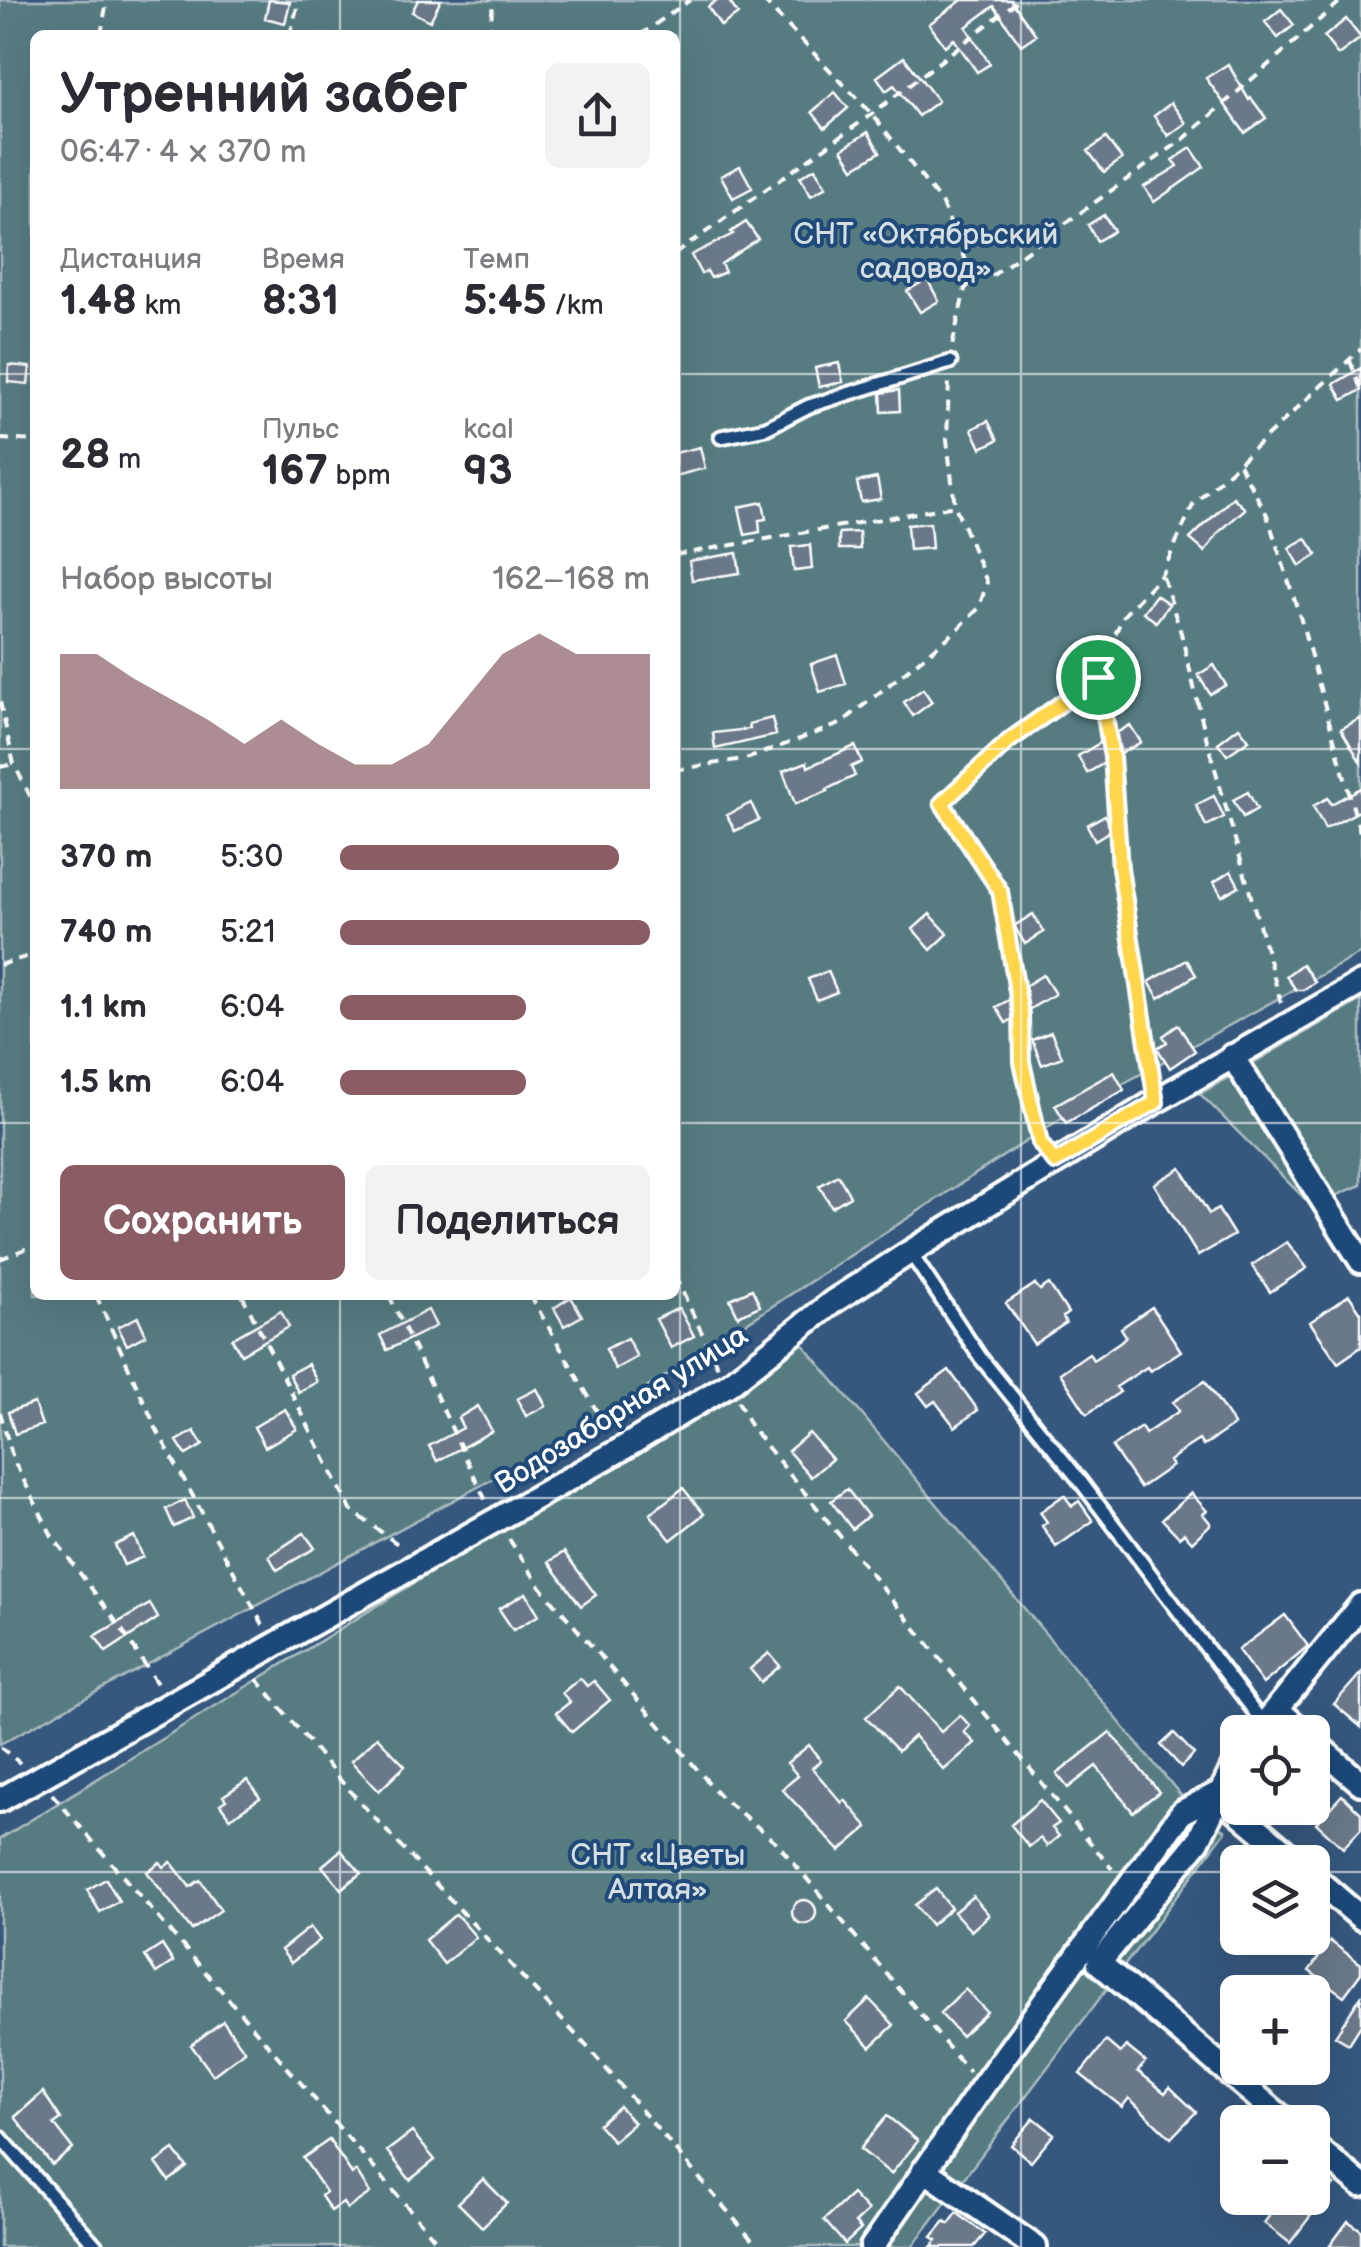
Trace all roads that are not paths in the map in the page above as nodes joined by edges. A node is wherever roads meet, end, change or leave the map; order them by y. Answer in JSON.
{"nodes":[{"id":1,"x":950,"y":362,"type":"road end"},
{"id":2,"x":721,"y":437,"type":"dead end"},
{"id":3,"x":1361,"y":982,"type":"edge"},
{"id":4,"x":1232,"y":1056,"type":"junction"},
{"id":5,"x":910,"y":1252,"type":"junction"},
{"id":6,"x":1361,"y":1262,"type":"edge"},
{"id":7,"x":1361,"y":1605,"type":"edge"},
{"id":8,"x":1262,"y":1715,"type":"edge"},
{"id":9,"x":1273,"y":1715,"type":"edge"},
{"id":10,"x":1330,"y":1756,"type":"edge"},
{"id":11,"x":1361,"y":1783,"type":"edge"},
{"id":12,"x":1220,"y":1789,"type":"edge"},
{"id":13,"x":1217,"y":1794,"type":"junction"},
{"id":14,"x":0,"y":1800,"type":"edge"},
{"id":15,"x":1276,"y":1845,"type":"edge"},
{"id":16,"x":1330,"y":1891,"type":"edge"},
{"id":17,"x":1361,"y":1918,"type":"edge"},
{"id":18,"x":1267,"y":2105,"type":"edge"},
{"id":19,"x":0,"y":2136,"type":"edge"},
{"id":20,"x":1330,"y":2159,"type":"edge"},
{"id":21,"x":924,"y":2170,"type":"junction"},
{"id":22,"x":1361,"y":2186,"type":"edge"},
{"id":23,"x":97,"y":2247,"type":"edge"},
{"id":24,"x":872,"y":2247,"type":"edge"},
{"id":25,"x":1035,"y":2247,"type":"edge"}],
"edges":[{"from":1,"to":2,"type":"lane"},
{"from":3,"to":4,"type":"street","name":"Водозаборная улица"},
{"from":4,"to":5,"type":"street","name":"Водозаборная улица"},
{"from":4,"to":6,"type":"street"},
{"from":5,"to":8,"type":"lane"},
{"from":5,"to":14,"type":"street","name":"Водозаборная улица"},
{"from":7,"to":9,"type":"street"},
{"from":10,"to":11,"type":"street"},
{"from":12,"to":13,"type":"street"},
{"from":13,"to":15,"type":"street"},
{"from":13,"to":18,"type":"street"},
{"from":13,"to":21,"type":"street"},
{"from":16,"to":17,"type":"street"},
{"from":19,"to":23,"type":"lane"},
{"from":20,"to":22,"type":"street"},
{"from":21,"to":24,"type":"street"},
{"from":21,"to":25,"type":"street"}]}
